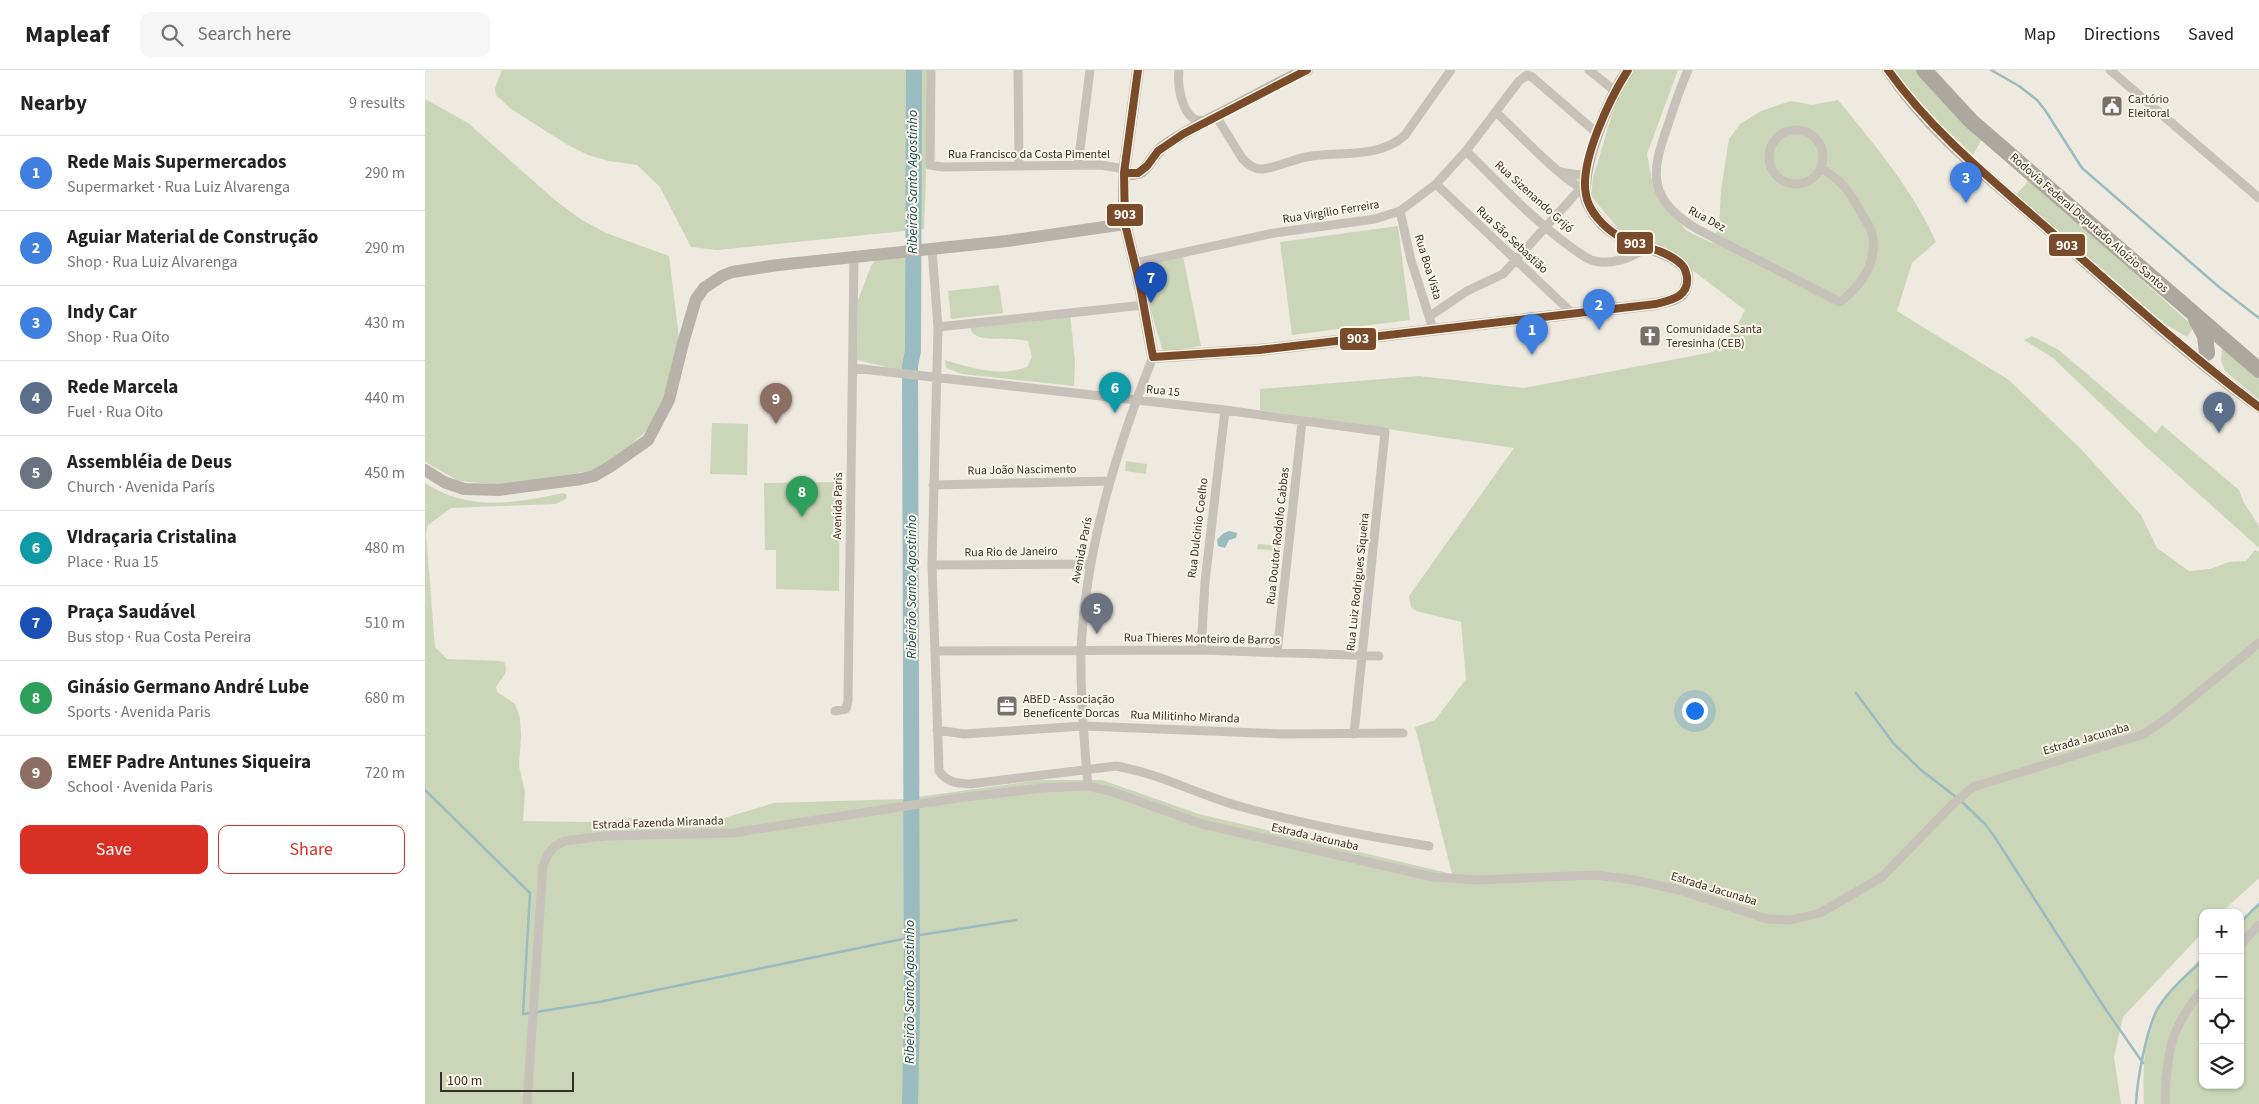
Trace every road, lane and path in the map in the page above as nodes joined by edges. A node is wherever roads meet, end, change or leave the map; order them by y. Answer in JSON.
{"nodes":[{"id":1,"x":931,"y":70,"type":"edge"},
{"id":2,"x":1018,"y":70,"type":"edge"},
{"id":3,"x":1090,"y":70,"type":"edge"},
{"id":4,"x":1138,"y":70,"type":"edge"},
{"id":5,"x":1179,"y":70,"type":"edge"},
{"id":6,"x":1307,"y":70,"type":"edge"},
{"id":7,"x":1451,"y":70,"type":"edge"},
{"id":8,"x":1589,"y":70,"type":"edge"},
{"id":9,"x":1628,"y":70,"type":"edge"},
{"id":10,"x":1687,"y":70,"type":"edge"},
{"id":11,"x":1888,"y":70,"type":"edge"},
{"id":12,"x":1924,"y":70,"type":"edge"},
{"id":13,"x":2110,"y":70,"type":"edge"},
{"id":14,"x":1291,"y":74,"type":"edge"},
{"id":15,"x":1615,"y":91,"type":"junction"},
{"id":16,"x":1496,"y":112,"type":"junction"},
{"id":17,"x":1211,"y":118,"type":"junction"},
{"id":18,"x":1598,"y":134,"type":"junction"},
{"id":19,"x":1466,"y":151,"type":"junction"},
{"id":20,"x":1078,"y":164,"type":"junction"},
{"id":21,"x":1019,"y":166,"type":"junction"},
{"id":22,"x":1821,"y":168,"type":"junction"},
{"id":23,"x":1560,"y":172,"type":"junction"},
{"id":24,"x":1587,"y":172,"type":"junction"},
{"id":25,"x":1124,"y":173,"type":"junction"},
{"id":26,"x":1435,"y":184,"type":"junction"},
{"id":27,"x":1583,"y":188,"type":"junction"},
{"id":28,"x":2259,"y":198,"type":"edge"},
{"id":29,"x":1399,"y":211,"type":"junction"},
{"id":30,"x":1125,"y":224,"type":"junction"},
{"id":31,"x":1546,"y":228,"type":"junction"},
{"id":32,"x":1645,"y":248,"type":"junction"},
{"id":33,"x":927,"y":249,"type":"junction"},
{"id":34,"x":854,"y":258,"type":"junction"},
{"id":35,"x":1516,"y":260,"type":"junction"},
{"id":36,"x":1135,"y":263,"type":"junction"},
{"id":37,"x":1144,"y":305,"type":"junction"},
{"id":38,"x":2192,"y":312,"type":"junction"},
{"id":39,"x":1572,"y":313,"type":"junction"},
{"id":40,"x":1430,"y":316,"type":"junction"},
{"id":41,"x":938,"y":327,"type":"junction"},
{"id":42,"x":1433,"y":329,"type":"junction"},
{"id":43,"x":2225,"y":340,"type":"junction"},
{"id":44,"x":1153,"y":357,"type":"junction"},
{"id":45,"x":2206,"y":359,"type":"junction"},
{"id":46,"x":853,"y":368,"type":"junction"},
{"id":47,"x":2259,"y":370,"type":"edge"},
{"id":48,"x":937,"y":376,"type":"junction"},
{"id":49,"x":1136,"y":400,"type":"junction"},
{"id":50,"x":2259,"y":407,"type":"edge"},
{"id":51,"x":1225,"y":410,"type":"junction"},
{"id":52,"x":1303,"y":422,"type":"junction"},
{"id":53,"x":1385,"y":432,"type":"joint"},
{"id":54,"x":425,"y":470,"type":"edge"},
{"id":55,"x":1110,"y":481,"type":"junction"},
{"id":56,"x":933,"y":485,"type":"junction"},
{"id":57,"x":1090,"y":564,"type":"junction"},
{"id":58,"x":933,"y":565,"type":"junction"},
{"id":59,"x":2259,"y":643,"type":"edge"},
{"id":60,"x":1081,"y":649,"type":"junction"},
{"id":61,"x":1201,"y":650,"type":"junction"},
{"id":62,"x":935,"y":651,"type":"junction"},
{"id":63,"x":1277,"y":653,"type":"junction"},
{"id":64,"x":1363,"y":655,"type":"junction"},
{"id":65,"x":1379,"y":656,"type":"dead end"},
{"id":66,"x":835,"y":711,"type":"dead end"},
{"id":67,"x":1084,"y":726,"type":"junction"},
{"id":68,"x":937,"y":730,"type":"junction"},
{"id":69,"x":1403,"y":733,"type":"dead end"},
{"id":70,"x":1353,"y":734,"type":"junction"},
{"id":71,"x":1087,"y":770,"type":"junction"},
{"id":72,"x":1088,"y":786,"type":"junction"},
{"id":73,"x":925,"y":804,"type":"joint"},
{"id":74,"x":1429,"y":846,"type":"dead end"},
{"id":75,"x":2259,"y":925,"type":"edge"},
{"id":76,"x":2244,"y":941,"type":"edge"},
{"id":77,"x":2199,"y":994,"type":"edge"},
{"id":78,"x":527,"y":1104,"type":"edge"},
{"id":79,"x":2165,"y":1104,"type":"edge"}],
"edges":[{"from":1,"to":21,"type":"street","name":"Rua Francisco da Costa Pimentel"},
{"from":2,"to":21,"type":"street"},
{"from":3,"to":20,"type":"street"},
{"from":4,"to":25,"type":"street"},
{"from":5,"to":17,"type":"street"},
{"from":6,"to":14,"type":"street"},
{"from":7,"to":17,"type":"street"},
{"from":8,"to":15,"type":"street"},
{"from":9,"to":15,"type":"street"},
{"from":10,"to":22,"type":"street","name":"Rua Dez"},
{"from":11,"to":45,"type":"street"},
{"from":12,"to":38,"type":"highway","name":"Rodovia Federal Deputado Aloízio Santos"},
{"from":13,"to":28,"type":"street"},
{"from":14,"to":17,"type":"street"},
{"from":15,"to":18,"type":"street"},
{"from":16,"to":18,"type":"street","name":"Rua Virgílio Ferreira"},
{"from":16,"to":19,"type":"street","name":"Rua Virgílio Ferreira"},
{"from":16,"to":23,"type":"street"},
{"from":17,"to":25,"type":"street"},
{"from":18,"to":24,"type":"street"},
{"from":19,"to":26,"type":"street","name":"Rua Virgílio Ferreira"},
{"from":19,"to":31,"type":"street","name":"Rua Sizenando Grijó"},
{"from":20,"to":21,"type":"street","name":"Rua Francisco da Costa Pimentel"},
{"from":20,"to":25,"type":"street","name":"Rua Francisco da Costa Pimentel"},
{"from":22,"to":22,"type":"street"},
{"from":23,"to":24,"type":"street"},
{"from":23,"to":27,"type":"street"},
{"from":24,"to":27,"type":"street"},
{"from":25,"to":30,"type":"street"},
{"from":26,"to":29,"type":"street","name":"Rua Virgílio Ferreira"},
{"from":26,"to":35,"type":"street","name":"Rua São Sebastião"},
{"from":27,"to":31,"type":"street"},
{"from":27,"to":32,"type":"street"},
{"from":29,"to":36,"type":"street","name":"Rua Virgílio Ferreira"},
{"from":29,"to":40,"type":"street","name":"Rua Boa Vista"},
{"from":30,"to":33,"type":"street"},
{"from":30,"to":36,"type":"street"},
{"from":31,"to":32,"type":"street","name":"Rua Sizenando Grijó"},
{"from":31,"to":35,"type":"street"},
{"from":32,"to":39,"type":"street"},
{"from":33,"to":34,"type":"street"},
{"from":33,"to":41,"type":"street"},
{"from":34,"to":46,"type":"street","name":"Avenida Paris"},
{"from":34,"to":54,"type":"street"},
{"from":35,"to":39,"type":"street","name":"Rua São Sebastião"},
{"from":35,"to":40,"type":"street"},
{"from":36,"to":37,"type":"street"},
{"from":37,"to":41,"type":"street"},
{"from":37,"to":44,"type":"street"},
{"from":38,"to":43,"type":"highway","name":"Rodovia Federal Deputado Aloízio Santos"},
{"from":38,"to":45,"type":"highway"},
{"from":39,"to":42,"type":"street"},
{"from":40,"to":42,"type":"street","name":"Rua Boa Vista"},
{"from":41,"to":48,"type":"street"},
{"from":42,"to":44,"type":"street"},
{"from":43,"to":45,"type":"street"},
{"from":43,"to":47,"type":"highway","name":"Rodovia Federal Deputado Aloízio Santos"},
{"from":44,"to":49,"type":"street","name":"Avenida París"},
{"from":45,"to":50,"type":"street"},
{"from":46,"to":48,"type":"street","name":"Rua 15"},
{"from":46,"to":66,"type":"street","name":"Avenida Paris"},
{"from":48,"to":49,"type":"street","name":"Rua 15"},
{"from":48,"to":56,"type":"street"},
{"from":49,"to":51,"type":"street","name":"Rua 15"},
{"from":49,"to":55,"type":"street","name":"Avenida París"},
{"from":51,"to":52,"type":"street","name":"Rua 15"},
{"from":51,"to":61,"type":"street","name":"Rua Dulcinio Coelho"},
{"from":52,"to":53,"type":"street","name":"Rua 15"},
{"from":52,"to":63,"type":"street","name":"Rua Doutor Rodolfo Cabbas"},
{"from":53,"to":64,"type":"street","name":"Rua Luiz Rodrigues Siqueira"},
{"from":55,"to":56,"type":"street","name":"Rua João Nascimento"},
{"from":55,"to":57,"type":"street","name":"Avenida París"},
{"from":56,"to":58,"type":"street"},
{"from":57,"to":58,"type":"street","name":"Rua Rio de Janeiro"},
{"from":57,"to":60,"type":"street","name":"Avenida París"},
{"from":58,"to":62,"type":"street"},
{"from":59,"to":72,"type":"street","name":"Estrada Jacunaba"},
{"from":60,"to":61,"type":"street","name":"Rua Thieres Monteiro de Barros"},
{"from":60,"to":62,"type":"street","name":"Rua Thieres Monteiro de Barros"},
{"from":60,"to":67,"type":"street","name":"Avenida París"},
{"from":61,"to":63,"type":"street","name":"Rua Thieres Monteiro de Barros"},
{"from":62,"to":68,"type":"street"},
{"from":63,"to":64,"type":"street","name":"Rua Thieres Monteiro de Barros"},
{"from":64,"to":65,"type":"street","name":"Rua Thieres Monteiro de Barros"},
{"from":64,"to":70,"type":"street","name":"Rua Luiz Rodrigues Siqueira"},
{"from":67,"to":68,"type":"street","name":"Rua Militinho Miranda"},
{"from":67,"to":70,"type":"street","name":"Rua Militinho Miranda"},
{"from":67,"to":71,"type":"street","name":"Avenida París"},
{"from":68,"to":71,"type":"street"},
{"from":69,"to":70,"type":"street","name":"Rua Militinho Miranda"},
{"from":71,"to":72,"type":"street","name":"Avenida París"},
{"from":71,"to":74,"type":"street"},
{"from":72,"to":73,"type":"street","name":"Estrada Jacunaba"},
{"from":73,"to":78,"type":"street","name":"Estrada Fazenda Miranada"},
{"from":75,"to":76,"type":"street"},
{"from":77,"to":79,"type":"street"}]}
